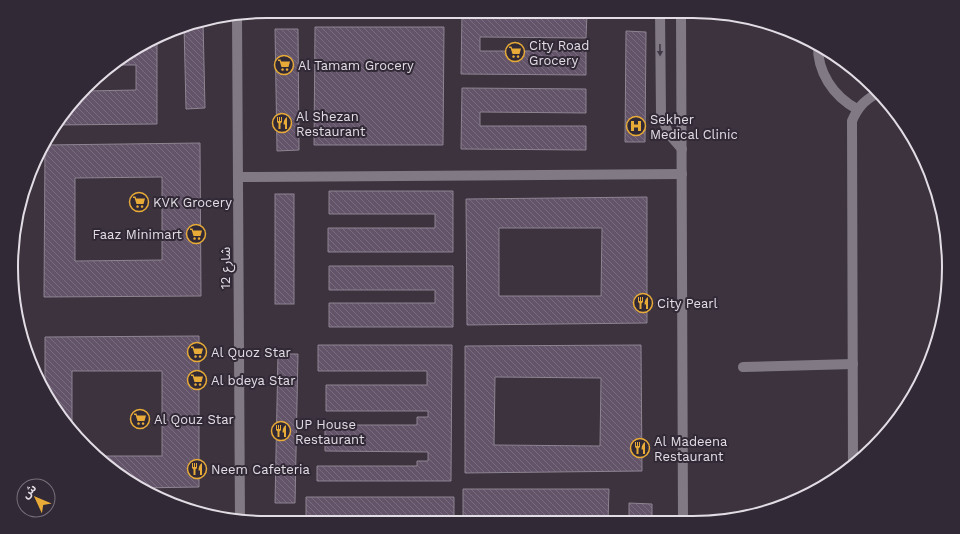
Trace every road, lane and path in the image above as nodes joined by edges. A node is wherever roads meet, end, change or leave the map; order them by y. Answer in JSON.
{"nodes":[{"id":1,"x":660,"y":18,"type":"edge"},
{"id":2,"x":681,"y":18,"type":"edge"},
{"id":3,"x":237,"y":20,"type":"edge"},
{"id":4,"x":819,"y":51,"type":"edge"},
{"id":5,"x":873,"y":96,"type":"edge"},
{"id":6,"x":857,"y":109,"type":"junction"},
{"id":7,"x":682,"y":149,"type":"junction"},
{"id":8,"x":682,"y":174,"type":"junction"},
{"id":9,"x":238,"y":177,"type":"junction"},
{"id":10,"x":853,"y":364,"type":"junction"},
{"id":11,"x":743,"y":367,"type":"dead end"},
{"id":12,"x":853,"y":458,"type":"edge"},
{"id":13,"x":240,"y":514,"type":"edge"},
{"id":14,"x":683,"y":516,"type":"edge"}],
"edges":[{"from":1,"to":7,"type":"street","one_way":true},
{"from":2,"to":7,"type":"street"},
{"from":3,"to":9,"type":"street","name":"شارع 12"},
{"from":4,"to":6,"type":"street"},
{"from":5,"to":6,"type":"street"},
{"from":6,"to":10,"type":"street"},
{"from":7,"to":8,"type":"street"},
{"from":8,"to":9,"type":"street"},
{"from":8,"to":14,"type":"street"},
{"from":9,"to":13,"type":"street","name":"شارع 12"},
{"from":10,"to":11,"type":"street"},
{"from":10,"to":12,"type":"street"}]}
